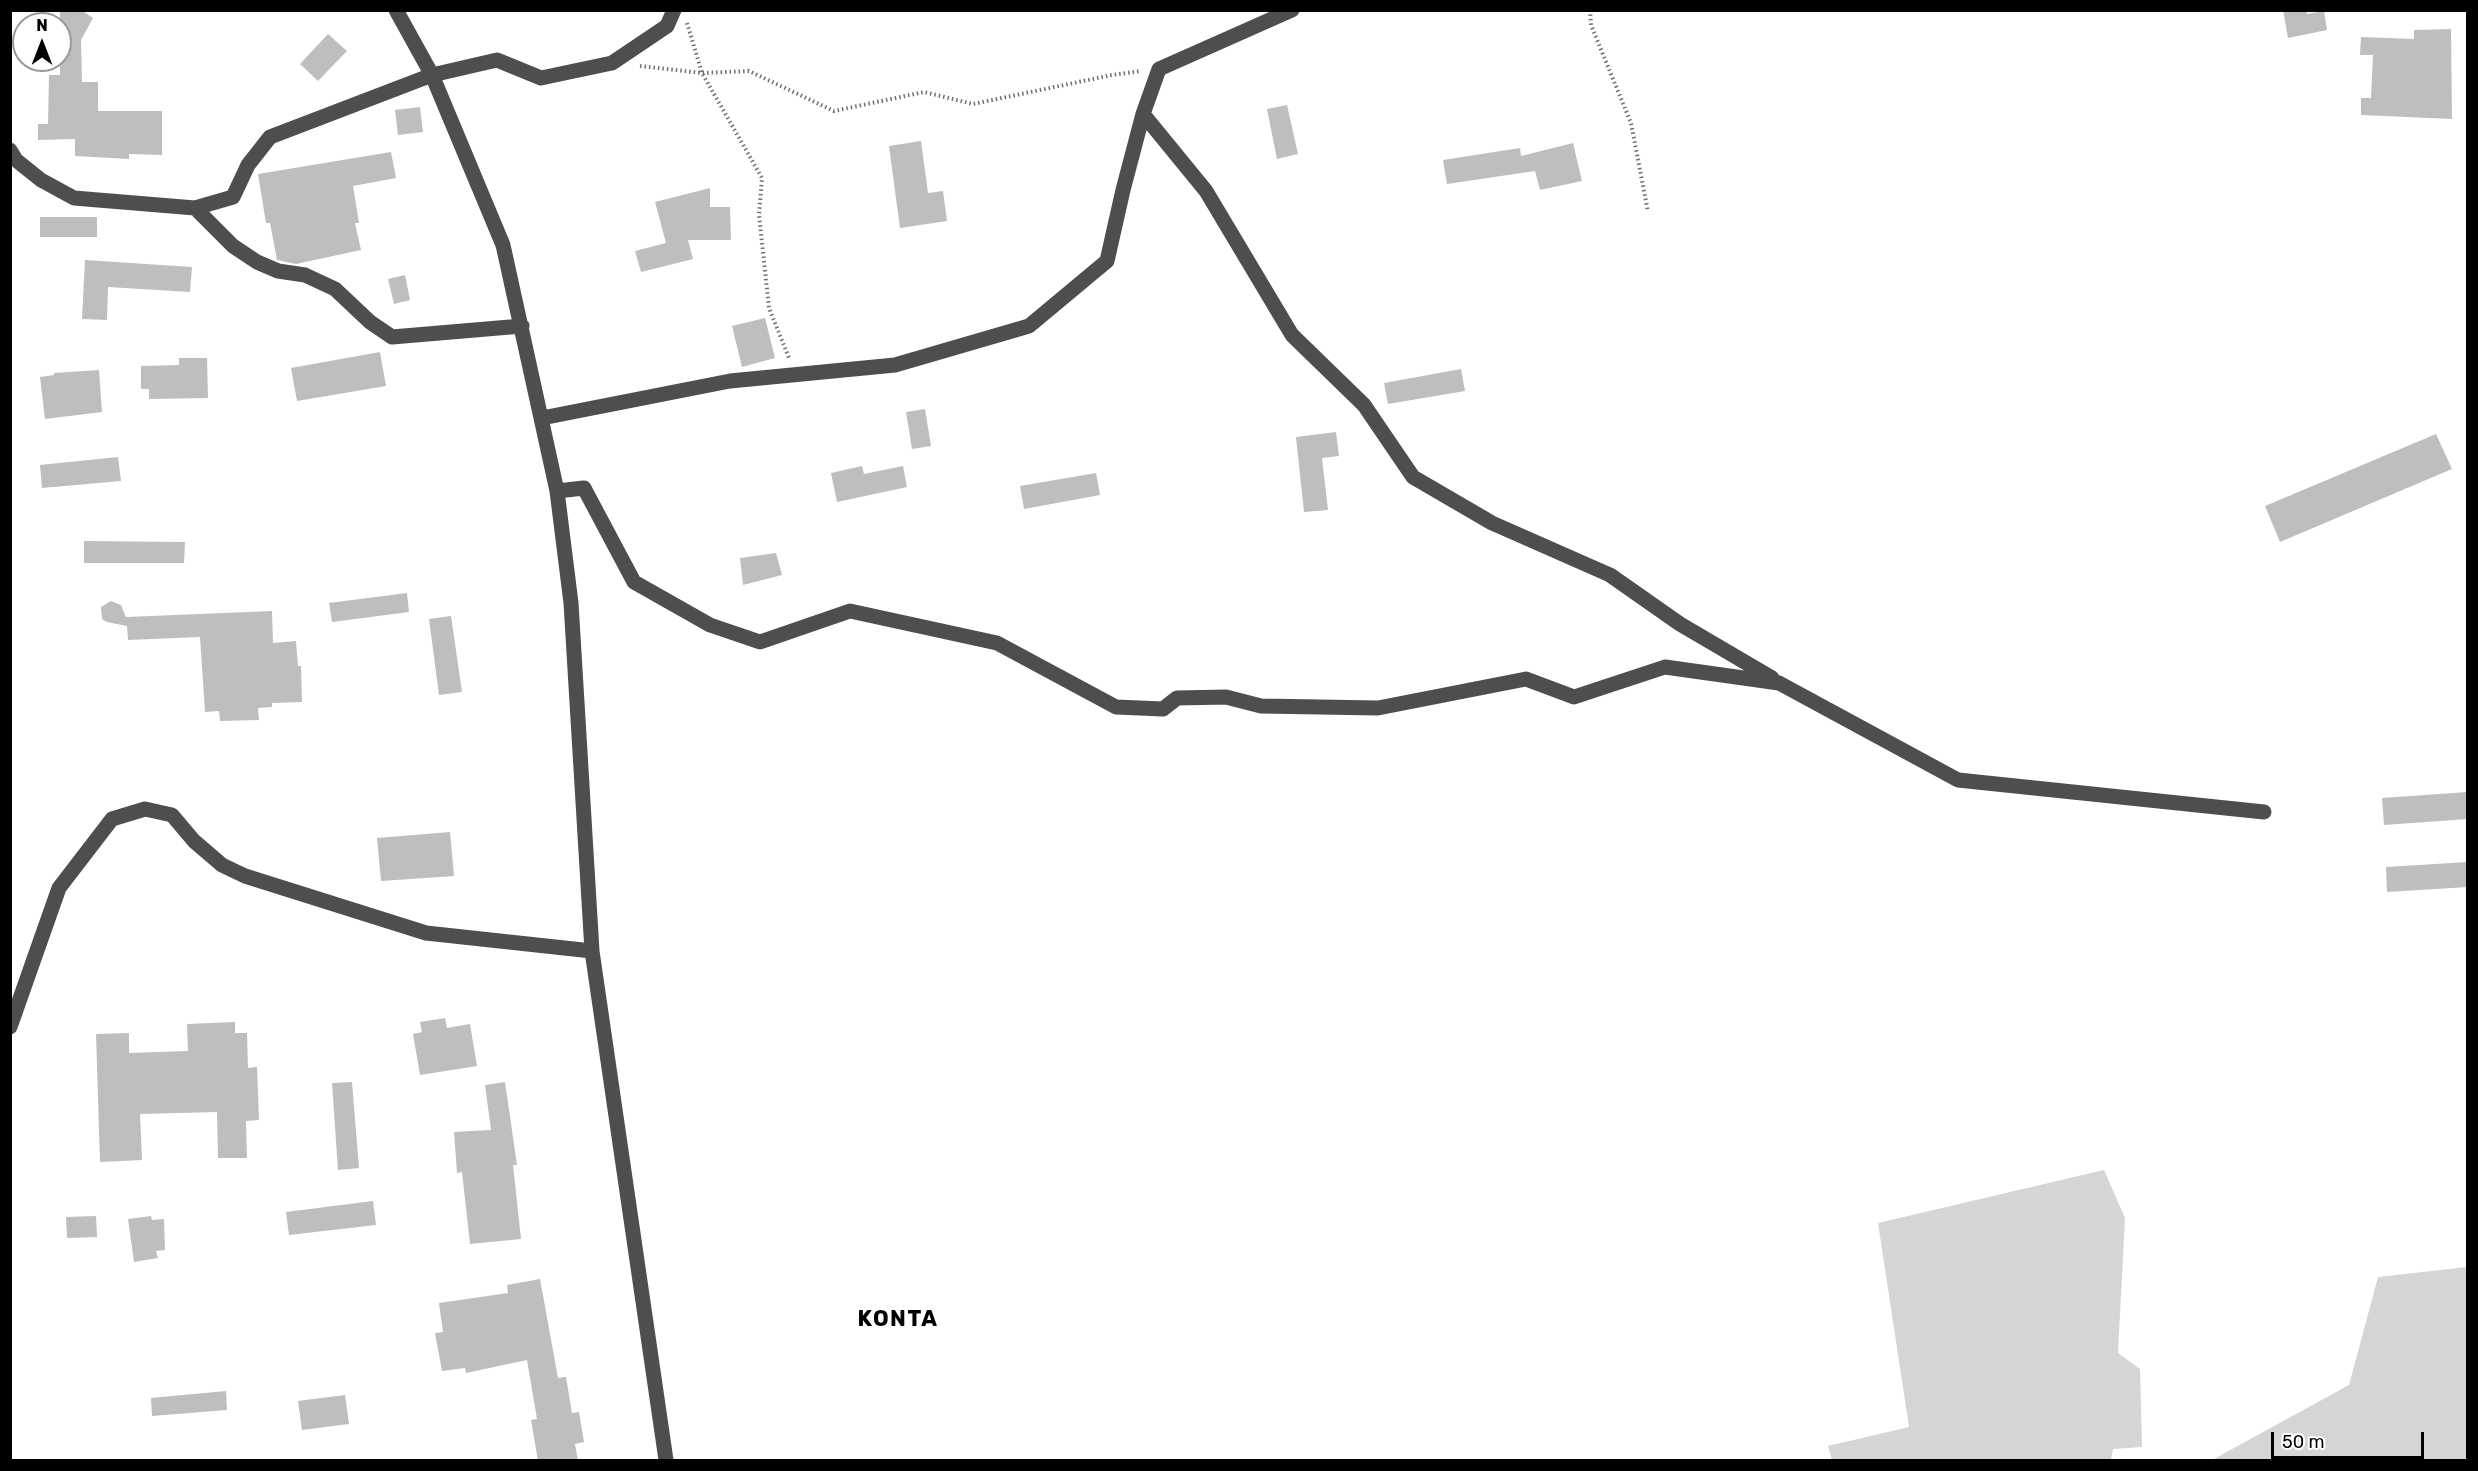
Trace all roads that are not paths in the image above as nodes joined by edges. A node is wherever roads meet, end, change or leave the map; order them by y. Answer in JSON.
{"nodes":[{"id":1,"x":396,"y":10,"type":"edge"},
{"id":2,"x":674,"y":10,"type":"edge"},
{"id":3,"x":1292,"y":10,"type":"edge"},
{"id":4,"x":432,"y":75,"type":"junction"},
{"id":5,"x":1143,"y":114,"type":"junction"},
{"id":6,"x":10,"y":150,"type":"edge"},
{"id":7,"x":195,"y":208,"type":"junction"},
{"id":8,"x":522,"y":326,"type":"junction"},
{"id":9,"x":542,"y":418,"type":"junction"},
{"id":10,"x":558,"y":491,"type":"junction"},
{"id":11,"x":1779,"y":683,"type":"junction"},
{"id":12,"x":2264,"y":812,"type":"dead end"},
{"id":13,"x":592,"y":951,"type":"junction"},
{"id":14,"x":10,"y":1027,"type":"edge"},
{"id":15,"x":666,"y":1461,"type":"edge"}],
"edges":[{"from":1,"to":4,"type":"street"},
{"from":2,"to":4,"type":"street"},
{"from":3,"to":5,"type":"street"},
{"from":4,"to":7,"type":"street"},
{"from":4,"to":8,"type":"street"},
{"from":5,"to":9,"type":"street"},
{"from":5,"to":11,"type":"street"},
{"from":6,"to":7,"type":"street"},
{"from":7,"to":8,"type":"street"},
{"from":8,"to":9,"type":"street"},
{"from":9,"to":10,"type":"street"},
{"from":10,"to":11,"type":"street"},
{"from":10,"to":13,"type":"street"},
{"from":11,"to":12,"type":"street"},
{"from":13,"to":14,"type":"street"},
{"from":13,"to":15,"type":"street"}]}
